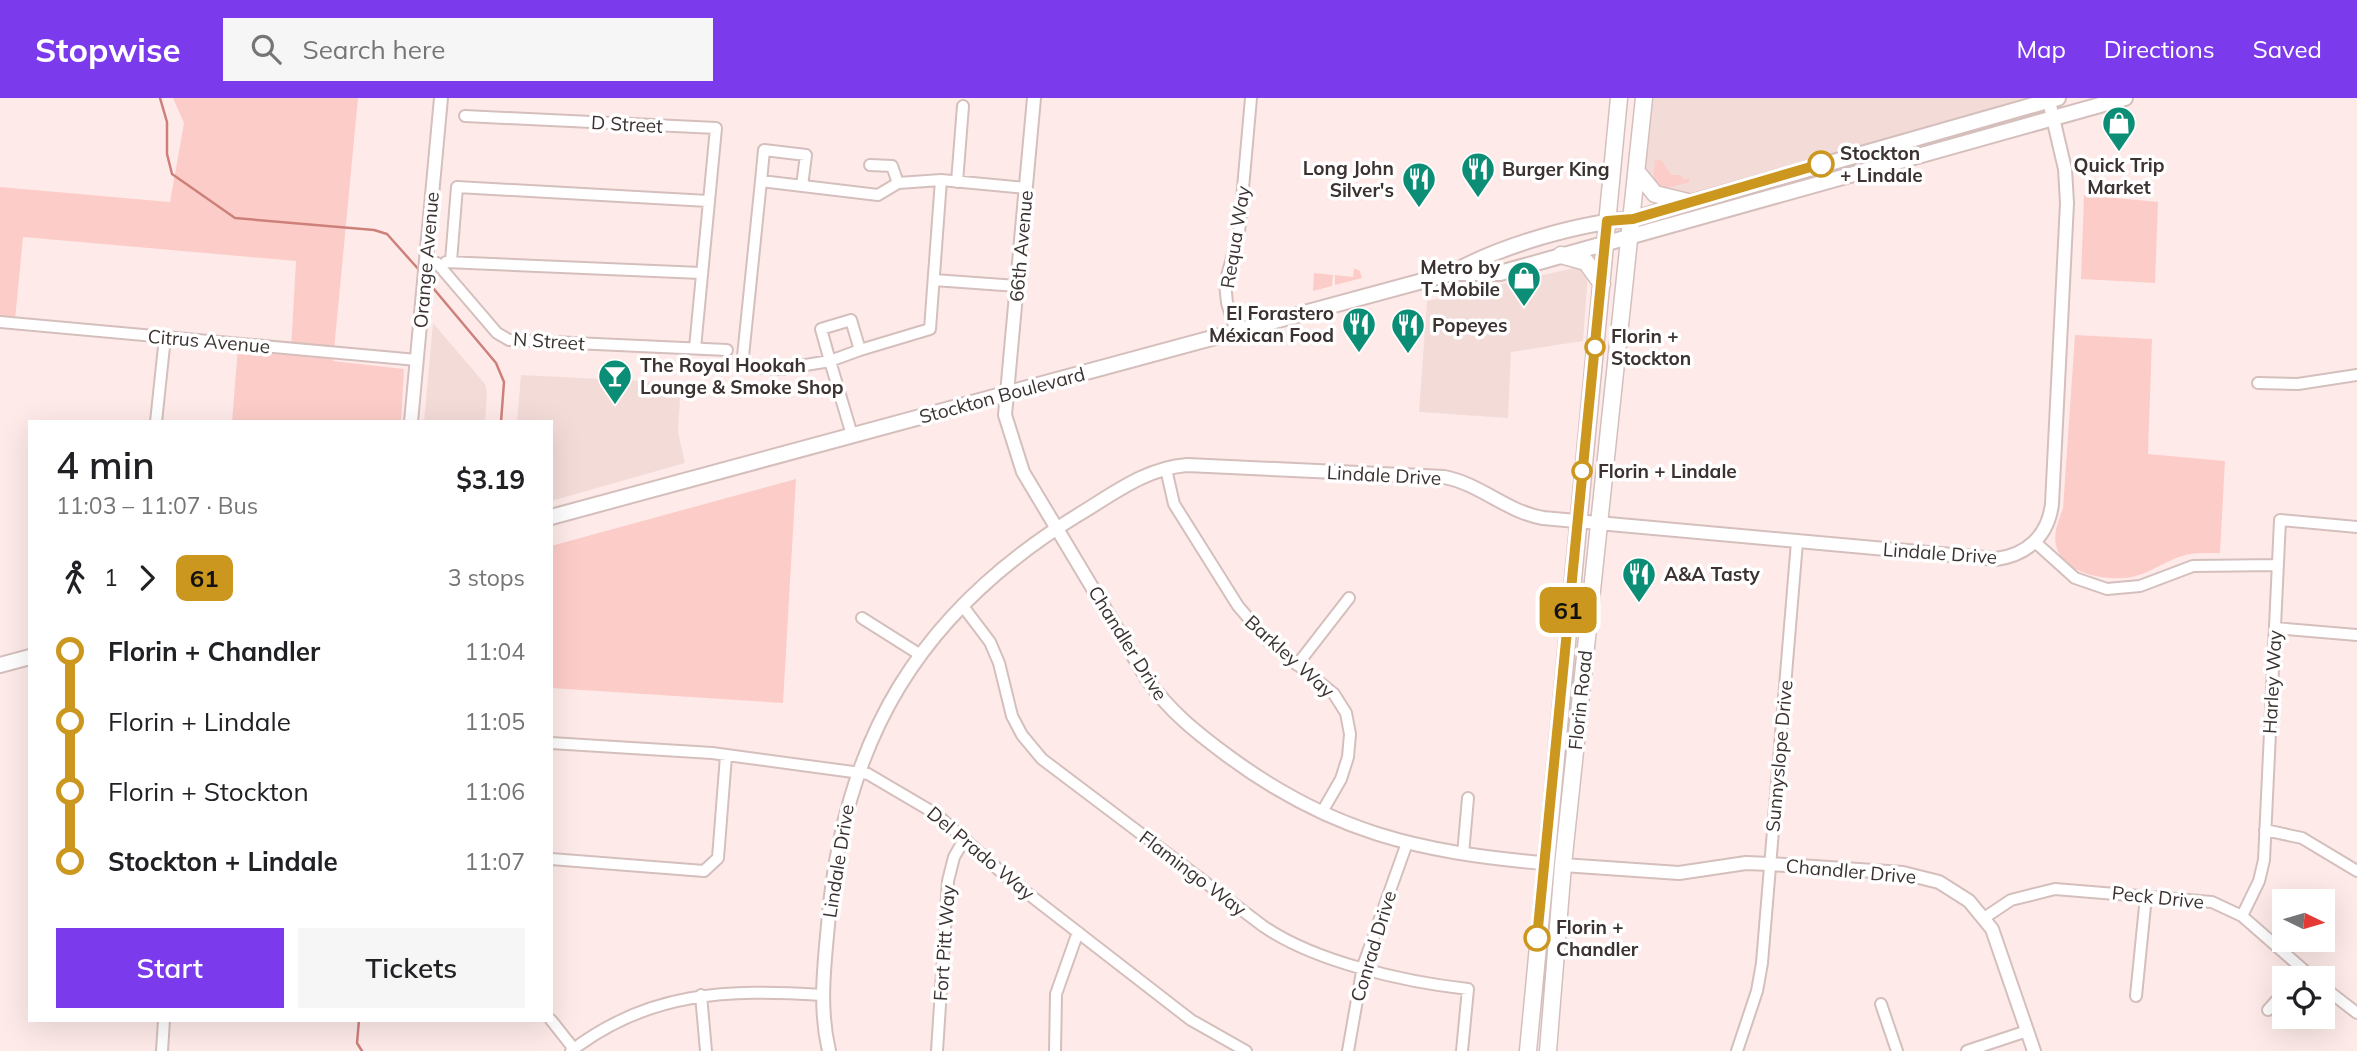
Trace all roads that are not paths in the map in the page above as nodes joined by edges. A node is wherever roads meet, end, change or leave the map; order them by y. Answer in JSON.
{"nodes":[{"id":1,"x":442,"y":98,"type":"edge"},
{"id":2,"x":1034,"y":98,"type":"edge"},
{"id":3,"x":1251,"y":98,"type":"edge"},
{"id":4,"x":1619,"y":98,"type":"edge"},
{"id":5,"x":1644,"y":98,"type":"edge"},
{"id":6,"x":2125,"y":98,"type":"edge"},
{"id":7,"x":2053,"y":99,"type":"edge"},
{"id":8,"x":963,"y":106,"type":"dead end"},
{"id":9,"x":465,"y":116,"type":"dead end"},
{"id":10,"x":2054,"y":118,"type":"junction"},
{"id":11,"x":870,"y":164,"type":"dead end"},
{"id":12,"x":1637,"y":172,"type":"junction"},
{"id":13,"x":941,"y":180,"type":"junction"},
{"id":14,"x":761,"y":181,"type":"junction"},
{"id":15,"x":957,"y":182,"type":"junction"},
{"id":16,"x":898,"y":183,"type":"junction"},
{"id":17,"x":802,"y":186,"type":"junction"},
{"id":18,"x":1026,"y":188,"type":"junction"},
{"id":19,"x":708,"y":201,"type":"junction"},
{"id":20,"x":1688,"y":202,"type":"junction"},
{"id":21,"x":1633,"y":219,"type":"junction"},
{"id":22,"x":1607,"y":221,"type":"junction"},
{"id":23,"x":1631,"y":236,"type":"junction"},
{"id":24,"x":1607,"y":242,"type":"junction"},
{"id":25,"x":1561,"y":255,"type":"junction"},
{"id":26,"x":452,"y":261,"type":"junction"},
{"id":27,"x":429,"y":265,"type":"junction"},
{"id":28,"x":701,"y":273,"type":"junction"},
{"id":29,"x":1452,"y":273,"type":"junction"},
{"id":30,"x":933,"y":280,"type":"junction"},
{"id":31,"x":1602,"y":284,"type":"junction"},
{"id":32,"x":1017,"y":286,"type":"junction"},
{"id":33,"x":0,"y":322,"type":"edge"},
{"id":34,"x":1237,"y":332,"type":"junction"},
{"id":35,"x":165,"y":337,"type":"junction"},
{"id":36,"x":695,"y":348,"type":"junction"},
{"id":37,"x":727,"y":350,"type":"dead end"},
{"id":38,"x":860,"y":350,"type":"junction"},
{"id":39,"x":417,"y":360,"type":"junction"},
{"id":40,"x":830,"y":361,"type":"junction"},
{"id":41,"x":2357,"y":375,"type":"edge"},
{"id":42,"x":2259,"y":383,"type":"dead end"},
{"id":43,"x":1007,"y":394,"type":"junction"},
{"id":44,"x":156,"y":420,"type":"edge"},
{"id":45,"x":411,"y":420,"type":"edge"},
{"id":46,"x":852,"y":435,"type":"junction"},
{"id":47,"x":1166,"y":469,"type":"junction"},
{"id":48,"x":553,"y":516,"type":"edge"},
{"id":49,"x":1577,"y":522,"type":"junction"},
{"id":50,"x":1598,"y":524,"type":"junction"},
{"id":51,"x":2357,"y":527,"type":"edge"},
{"id":52,"x":1056,"y":528,"type":"junction"},
{"id":53,"x":1797,"y":542,"type":"junction"},
{"id":54,"x":2035,"y":542,"type":"junction"},
{"id":55,"x":2278,"y":565,"type":"junction"},
{"id":56,"x":1349,"y":598,"type":"dead end"},
{"id":57,"x":962,"y":605,"type":"junction"},
{"id":58,"x":862,"y":618,"type":"dead end"},
{"id":59,"x":2275,"y":628,"type":"junction"},
{"id":60,"x":2357,"y":635,"type":"edge"},
{"id":61,"x":919,"y":654,"type":"junction"},
{"id":62,"x":28,"y":658,"type":"edge"},
{"id":63,"x":0,"y":665,"type":"edge"},
{"id":64,"x":1297,"y":665,"type":"junction"},
{"id":65,"x":553,"y":743,"type":"edge"},
{"id":66,"x":726,"y":756,"type":"junction"},
{"id":67,"x":857,"y":771,"type":"junction"},
{"id":68,"x":1468,"y":798,"type":"dead end"},
{"id":69,"x":1322,"y":812,"type":"junction"},
{"id":70,"x":2265,"y":830,"type":"junction"},
{"id":71,"x":1547,"y":836,"type":"junction"},
{"id":72,"x":965,"y":838,"type":"junction"},
{"id":73,"x":1407,"y":843,"type":"junction"},
{"id":74,"x":1463,"y":854,"type":"junction"},
{"id":75,"x":553,"y":859,"type":"edge"},
{"id":76,"x":1543,"y":863,"type":"junction"},
{"id":77,"x":1770,"y":864,"type":"junction"},
{"id":78,"x":1563,"y":865,"type":"junction"},
{"id":79,"x":2357,"y":871,"type":"edge"},
{"id":80,"x":1561,"y":890,"type":"junction"},
{"id":81,"x":2146,"y":896,"type":"junction"},
{"id":82,"x":2242,"y":916,"type":"junction"},
{"id":83,"x":1984,"y":918,"type":"junction"},
{"id":84,"x":1078,"y":932,"type":"junction"},
{"id":85,"x":1363,"y":966,"type":"junction"},
{"id":86,"x":2291,"y":966,"type":"edge"},
{"id":87,"x":701,"y":995,"type":"junction"},
{"id":88,"x":822,"y":995,"type":"junction"},
{"id":89,"x":2136,"y":996,"type":"dead end"},
{"id":90,"x":2335,"y":996,"type":"edge"},
{"id":91,"x":1881,"y":1004,"type":"dead end"},
{"id":92,"x":2272,"y":1006,"type":"edge"},
{"id":93,"x":2268,"y":1010,"type":"dead end"},
{"id":94,"x":2357,"y":1013,"type":"edge"},
{"id":95,"x":164,"y":1022,"type":"edge"},
{"id":96,"x":552,"y":1022,"type":"edge"},
{"id":97,"x":2027,"y":1031,"type":"junction"},
{"id":98,"x":572,"y":1050,"type":"edge"},
{"id":99,"x":1242,"y":1050,"type":"edge"},
{"id":100,"x":162,"y":1051,"type":"edge"},
{"id":101,"x":706,"y":1051,"type":"edge"},
{"id":102,"x":829,"y":1051,"type":"edge"},
{"id":103,"x":937,"y":1051,"type":"edge"},
{"id":104,"x":1055,"y":1051,"type":"edge"},
{"id":105,"x":1348,"y":1051,"type":"edge"},
{"id":106,"x":1462,"y":1051,"type":"edge"},
{"id":107,"x":1528,"y":1051,"type":"edge"},
{"id":108,"x":1548,"y":1051,"type":"edge"},
{"id":109,"x":1737,"y":1051,"type":"edge"},
{"id":110,"x":1897,"y":1051,"type":"edge"},
{"id":111,"x":1967,"y":1051,"type":"edge"},
{"id":112,"x":2034,"y":1051,"type":"edge"}],
"edges":[{"from":1,"to":27,"type":"street","name":"Orange Avenue"},
{"from":2,"to":18,"type":"street","name":"66th Avenue"},
{"from":3,"to":34,"type":"street","name":"Requa Way"},
{"from":4,"to":22,"type":"main road","name":"Florin Road"},
{"from":5,"to":12,"type":"main road","name":"Florin Road"},
{"from":6,"to":10,"type":"main road","name":"Stockton Boulevard"},
{"from":7,"to":10,"type":"street"},
{"from":7,"to":20,"type":"main road","name":"Stockton Boulevard"},
{"from":8,"to":15,"type":"street"},
{"from":9,"to":19,"type":"street","name":"D Street"},
{"from":10,"to":23,"type":"main road","name":"Stockton Boulevard"},
{"from":10,"to":54,"type":"street"},
{"from":11,"to":16,"type":"street"},
{"from":12,"to":20,"type":"main road"},
{"from":12,"to":21,"type":"main road","name":"Florin Road"},
{"from":13,"to":15,"type":"street"},
{"from":13,"to":16,"type":"street"},
{"from":13,"to":30,"type":"street"},
{"from":14,"to":17,"type":"street"},
{"from":14,"to":17,"type":"street"},
{"from":14,"to":40,"type":"street"},
{"from":15,"to":18,"type":"street"},
{"from":16,"to":17,"type":"street"},
{"from":18,"to":32,"type":"street","name":"66th Avenue"},
{"from":19,"to":26,"type":"street"},
{"from":19,"to":28,"type":"street"},
{"from":20,"to":21,"type":"main road","name":"Stockton Boulevard"},
{"from":21,"to":22,"type":"main road","name":"Stockton Boulevard"},
{"from":21,"to":23,"type":"main road","name":"Florin Road"},
{"from":22,"to":24,"type":"main road","name":"Florin Road"},
{"from":22,"to":29,"type":"main road","name":"Stockton Boulevard"},
{"from":23,"to":24,"type":"main road","name":"Stockton Boulevard"},
{"from":23,"to":50,"type":"main road","name":"Florin Road"},
{"from":24,"to":25,"type":"main road","name":"Stockton Boulevard"},
{"from":24,"to":31,"type":"main road","name":"Florin Road"},
{"from":25,"to":29,"type":"main road","name":"Stockton Boulevard"},
{"from":25,"to":31,"type":"main road"},
{"from":26,"to":27,"type":"street"},
{"from":26,"to":28,"type":"street"},
{"from":27,"to":36,"type":"street","name":"N Street"},
{"from":27,"to":39,"type":"street","name":"Orange Avenue"},
{"from":28,"to":36,"type":"street"},
{"from":29,"to":34,"type":"main road","name":"Stockton Boulevard"},
{"from":30,"to":32,"type":"street"},
{"from":30,"to":38,"type":"street"},
{"from":31,"to":49,"type":"main road","name":"Florin Road"},
{"from":32,"to":43,"type":"street","name":"66th Avenue"},
{"from":33,"to":35,"type":"street","name":"Citrus Avenue"},
{"from":34,"to":43,"type":"main road","name":"Stockton Boulevard"},
{"from":35,"to":39,"type":"street","name":"Citrus Avenue"},
{"from":35,"to":44,"type":"street"},
{"from":36,"to":37,"type":"street","name":"N Street"},
{"from":38,"to":40,"type":"street"},
{"from":38,"to":40,"type":"street"},
{"from":39,"to":45,"type":"street","name":"Orange Avenue"},
{"from":40,"to":46,"type":"street"},
{"from":41,"to":42,"type":"street"},
{"from":43,"to":46,"type":"main road","name":"Stockton Boulevard"},
{"from":43,"to":52,"type":"street","name":"Chandler Drive"},
{"from":46,"to":48,"type":"main road","name":"Stockton Boulevard"},
{"from":47,"to":49,"type":"street","name":"Lindale Drive"},
{"from":47,"to":52,"type":"street","name":"Lindale Drive"},
{"from":47,"to":64,"type":"street","name":"Barkley Way"},
{"from":49,"to":50,"type":"street","name":"Lindale Drive"},
{"from":49,"to":71,"type":"main road","name":"Florin Road"},
{"from":50,"to":53,"type":"street","name":"Lindale Drive"},
{"from":50,"to":78,"type":"main road","name":"Florin Road"},
{"from":51,"to":55,"type":"street","name":"Harley Way"},
{"from":52,"to":57,"type":"street","name":"Lindale Drive"},
{"from":52,"to":69,"type":"street","name":"Chandler Drive"},
{"from":53,"to":54,"type":"street","name":"Lindale Drive"},
{"from":53,"to":77,"type":"street","name":"Sunnyslope Drive"},
{"from":54,"to":55,"type":"street"},
{"from":55,"to":59,"type":"street","name":"Harley Way"},
{"from":56,"to":64,"type":"street"},
{"from":57,"to":61,"type":"street","name":"Lindale Drive"},
{"from":57,"to":85,"type":"street","name":"Flamingo Way"},
{"from":58,"to":61,"type":"street"},
{"from":59,"to":60,"type":"street"},
{"from":59,"to":70,"type":"street","name":"Harley Way"},
{"from":61,"to":67,"type":"street","name":"Lindale Drive"},
{"from":62,"to":63,"type":"main road"},
{"from":64,"to":69,"type":"street","name":"Barkley Way"},
{"from":65,"to":66,"type":"street","name":"Del Prado Way"},
{"from":66,"to":67,"type":"street","name":"Del Prado Way"},
{"from":66,"to":75,"type":"street"},
{"from":67,"to":72,"type":"street","name":"Del Prado Way"},
{"from":67,"to":88,"type":"street","name":"Lindale Drive"},
{"from":68,"to":74,"type":"street"},
{"from":69,"to":73,"type":"street","name":"Chandler Drive"},
{"from":70,"to":79,"type":"street"},
{"from":70,"to":82,"type":"street","name":"Harley Way"},
{"from":71,"to":76,"type":"main road","name":"Florin Road"},
{"from":71,"to":78,"type":"main road"},
{"from":72,"to":84,"type":"street","name":"Del Prado Way"},
{"from":72,"to":103,"type":"street","name":"Fort Pitt Way"},
{"from":73,"to":74,"type":"street","name":"Chandler Drive"},
{"from":73,"to":85,"type":"street","name":"Conrad Drive"},
{"from":74,"to":76,"type":"street","name":"Chandler Drive"},
{"from":76,"to":80,"type":"main road"},
{"from":76,"to":107,"type":"main road","name":"Florin Road"},
{"from":77,"to":78,"type":"street","name":"Chandler Drive"},
{"from":77,"to":83,"type":"street","name":"Chandler Drive"},
{"from":77,"to":109,"type":"street","name":"Sunnyslope Drive"},
{"from":78,"to":80,"type":"main road","name":"Florin Road"},
{"from":80,"to":108,"type":"main road","name":"Florin Road"},
{"from":81,"to":82,"type":"street","name":"Peck Drive"},
{"from":81,"to":83,"type":"street","name":"Peck Drive"},
{"from":81,"to":89,"type":"street"},
{"from":82,"to":86,"type":"street","name":"Peck Drive"},
{"from":83,"to":97,"type":"street","name":"Chandler Drive"},
{"from":84,"to":99,"type":"street","name":"Del Prado Way"},
{"from":84,"to":104,"type":"street"},
{"from":85,"to":105,"type":"street","name":"Conrad Drive"},
{"from":85,"to":106,"type":"street","name":"Flamingo Way"},
{"from":87,"to":88,"type":"street"},
{"from":87,"to":98,"type":"street"},
{"from":87,"to":101,"type":"street"},
{"from":88,"to":102,"type":"street","name":"Lindale Drive"},
{"from":90,"to":94,"type":"street"},
{"from":91,"to":110,"type":"street"},
{"from":92,"to":93,"type":"street"},
{"from":95,"to":100,"type":"street"},
{"from":96,"to":98,"type":"street"},
{"from":97,"to":111,"type":"street"},
{"from":97,"to":112,"type":"street","name":"Chandler Drive"}]}
